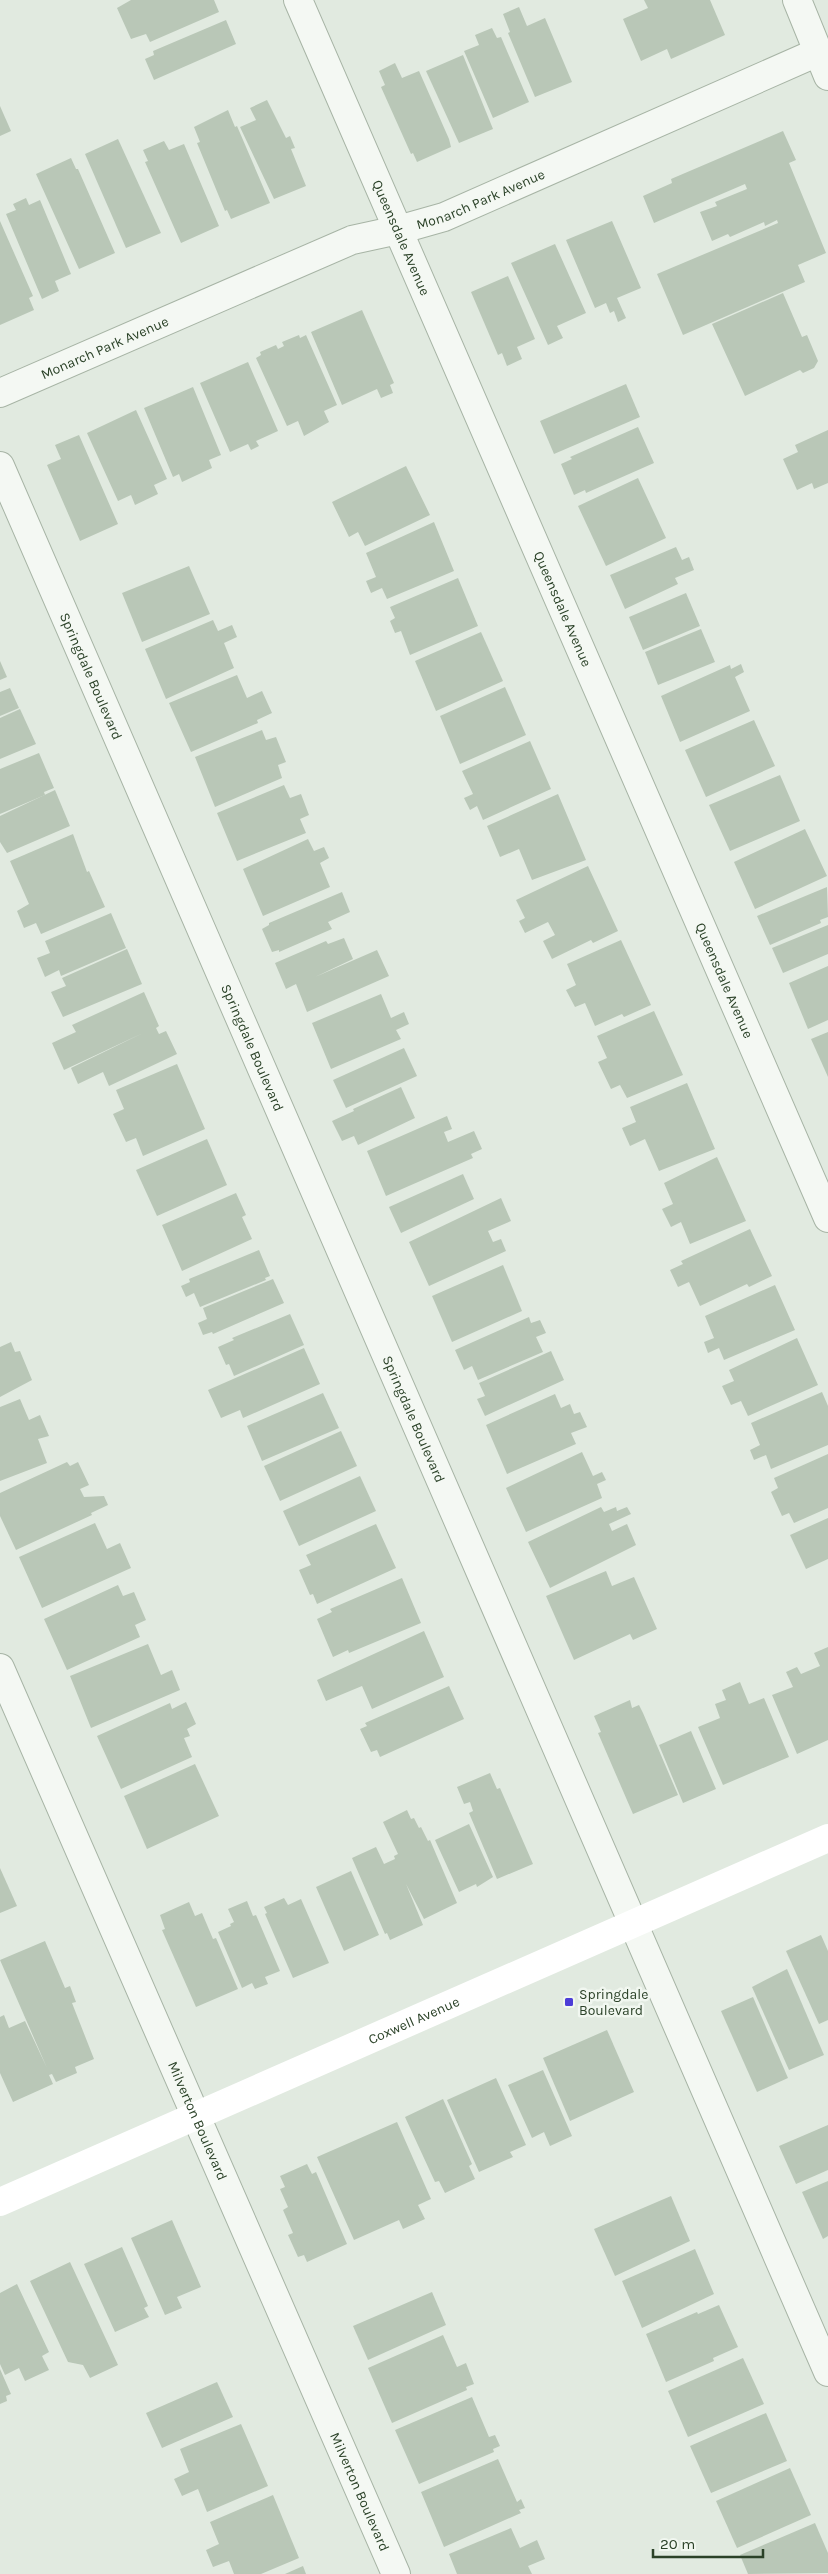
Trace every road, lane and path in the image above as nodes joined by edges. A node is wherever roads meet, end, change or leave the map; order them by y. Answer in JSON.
{"nodes":[{"id":1,"x":298,"y":0,"type":"edge"},
{"id":2,"x":797,"y":0,"type":"edge"},
{"id":3,"x":823,"y":64,"type":"edge"},
{"id":4,"x":398,"y":230,"type":"junction"},
{"id":5,"x":0,"y":393,"type":"edge"},
{"id":6,"x":0,"y":466,"type":"edge"},
{"id":7,"x":828,"y":1218,"type":"edge"},
{"id":8,"x":0,"y":1668,"type":"edge"},
{"id":9,"x":828,"y":1838,"type":"edge"},
{"id":10,"x":633,"y":1922,"type":"junction"},
{"id":11,"x":195,"y":2116,"type":"junction"},
{"id":12,"x":0,"y":2202,"type":"edge"},
{"id":13,"x":828,"y":2372,"type":"edge"},
{"id":14,"x":396,"y":2574,"type":"edge"}],
"edges":[{"from":1,"to":4,"type":"street","name":"Queensdale Avenue"},
{"from":2,"to":3,"type":"street"},
{"from":3,"to":4,"type":"street","name":"Monarch Park Avenue"},
{"from":4,"to":5,"type":"street","name":"Monarch Park Avenue"},
{"from":4,"to":7,"type":"street","name":"Queensdale Avenue"},
{"from":6,"to":10,"type":"street","name":"Springdale Boulevard"},
{"from":8,"to":11,"type":"street","name":"Milverton Boulevard"},
{"from":9,"to":10,"type":"main road","name":"Coxwell Avenue"},
{"from":10,"to":11,"type":"main road","name":"Coxwell Avenue"},
{"from":10,"to":13,"type":"street","name":"Springdale Boulevard"},
{"from":11,"to":12,"type":"main road","name":"Coxwell Avenue"},
{"from":11,"to":14,"type":"street","name":"Milverton Boulevard"}]}
